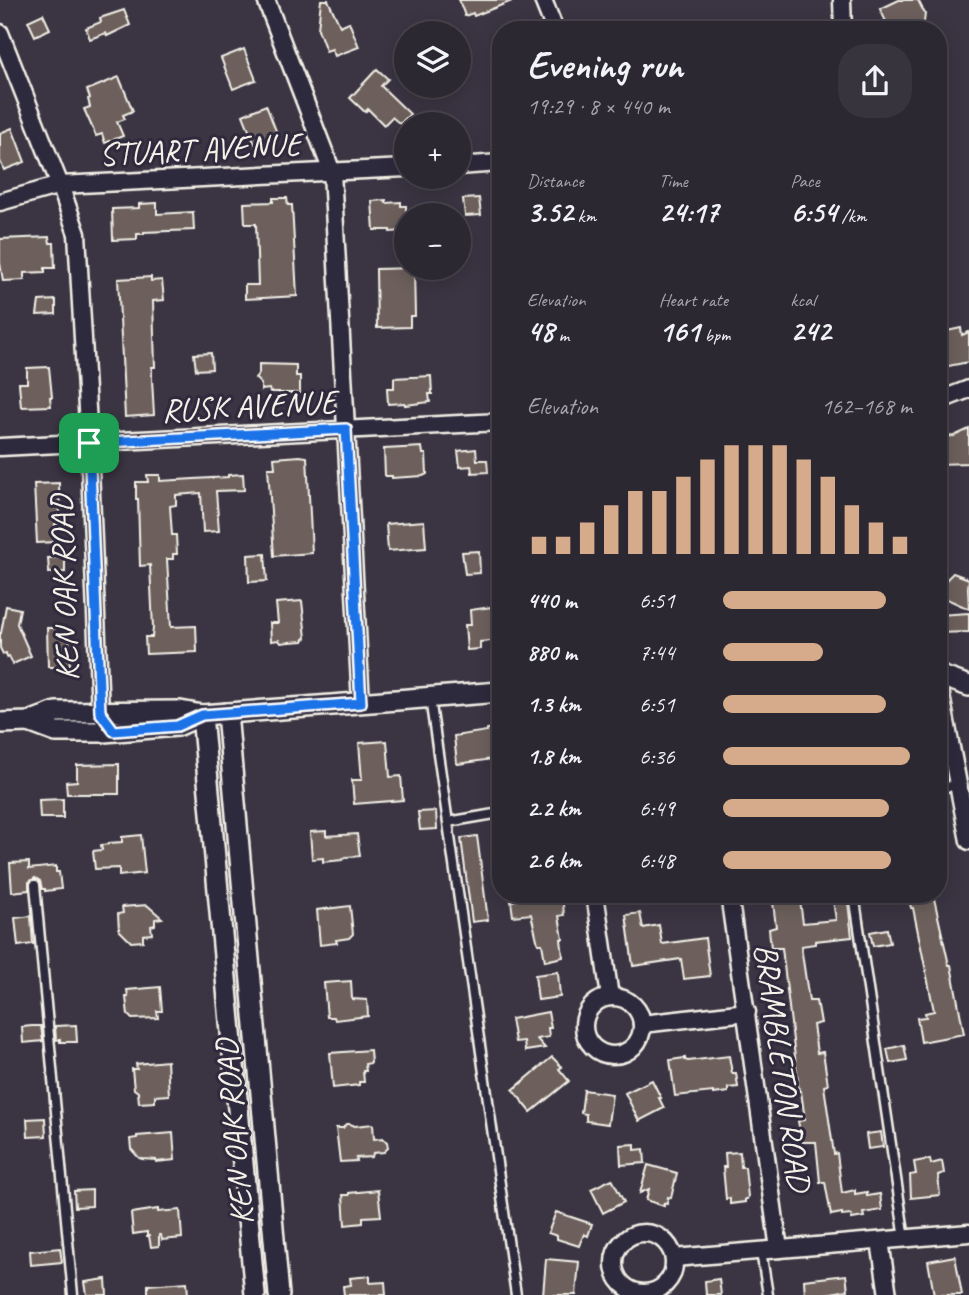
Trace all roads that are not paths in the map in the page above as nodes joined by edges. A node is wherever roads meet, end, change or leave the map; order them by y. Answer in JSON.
{"nodes":[{"id":1,"x":266,"y":0,"type":"edge"},
{"id":2,"x":543,"y":0,"type":"edge"},
{"id":3,"x":842,"y":0,"type":"edge"},
{"id":4,"x":551,"y":21,"type":"edge"},
{"id":5,"x":843,"y":21,"type":"edge"},
{"id":6,"x":0,"y":33,"type":"edge"},
{"id":7,"x":492,"y":164,"type":"edge"},
{"id":8,"x":471,"y":165,"type":"edge"},
{"id":9,"x":394,"y":169,"type":"edge"},
{"id":10,"x":332,"y":172,"type":"junction"},
{"id":11,"x":60,"y":185,"type":"junction"},
{"id":12,"x":0,"y":202,"type":"edge"},
{"id":13,"x":969,"y":389,"type":"edge"},
{"id":14,"x":947,"y":398,"type":"edge"},
{"id":15,"x":492,"y":422,"type":"edge"},
{"id":16,"x":346,"y":429,"type":"junction"},
{"id":17,"x":89,"y":443,"type":"junction"},
{"id":18,"x":0,"y":447,"type":"edge"},
{"id":19,"x":947,"y":680,"type":"edge"},
{"id":20,"x":969,"y":686,"type":"edge"},
{"id":21,"x":492,"y":693,"type":"edge"},
{"id":22,"x":430,"y":698,"type":"junction"},
{"id":23,"x":361,"y":703,"type":"junction"},
{"id":24,"x":100,"y":712,"type":"junction"},
{"id":25,"x":227,"y":713,"type":"junction"},
{"id":26,"x":202,"y":715,"type":"junction"},
{"id":27,"x":29,"y":722,"type":"junction"},
{"id":28,"x":0,"y":723,"type":"edge"},
{"id":29,"x":947,"y":726,"type":"edge"},
{"id":30,"x":114,"y":731,"type":"junction"},
{"id":31,"x":958,"y":786,"type":"junction"},
{"id":32,"x":947,"y":787,"type":"edge"},
{"id":33,"x":492,"y":814,"type":"edge"},
{"id":34,"x":448,"y":822,"type":"junction"},
{"id":35,"x":969,"y":841,"type":"edge"},
{"id":36,"x":35,"y":885,"type":"dead end"},
{"id":37,"x":596,"y":903,"type":"edge"},
{"id":38,"x":730,"y":903,"type":"edge"},
{"id":39,"x":855,"y":903,"type":"edge"},
{"id":40,"x":610,"y":997,"type":"junction"},
{"id":41,"x":747,"y":1012,"type":"junction"},
{"id":42,"x":642,"y":1024,"type":"junction"},
{"id":43,"x":969,"y":1233,"type":"edge"},
{"id":44,"x":905,"y":1239,"type":"junction"},
{"id":45,"x":880,"y":1241,"type":"junction"},
{"id":46,"x":779,"y":1249,"type":"junction"},
{"id":47,"x":761,"y":1251,"type":"junction"},
{"id":48,"x":674,"y":1258,"type":"junction"},
{"id":49,"x":649,"y":1294,"type":"edge"},
{"id":50,"x":73,"y":1295,"type":"edge"},
{"id":51,"x":255,"y":1295,"type":"edge"},
{"id":52,"x":279,"y":1295,"type":"edge"},
{"id":53,"x":516,"y":1295,"type":"edge"},
{"id":54,"x":768,"y":1295,"type":"edge"},
{"id":55,"x":888,"y":1295,"type":"edge"}],
"edges":[{"from":1,"to":10,"type":"street"},
{"from":2,"to":4,"type":"street"},
{"from":3,"to":5,"type":"street"},
{"from":6,"to":11,"type":"street","name":"KEN OAK ROAD"},
{"from":7,"to":8,"type":"street"},
{"from":9,"to":10,"type":"street","name":"STUART AVENUE"},
{"from":10,"to":11,"type":"street","name":"STUART AVENUE"},
{"from":10,"to":16,"type":"street"},
{"from":11,"to":12,"type":"street","name":"STUART AVENUE"},
{"from":11,"to":17,"type":"street","name":"KEN OAK ROAD"},
{"from":13,"to":14,"type":"street"},
{"from":15,"to":16,"type":"street","name":"RUSK AVENUE"},
{"from":16,"to":17,"type":"street","name":"RUSK AVENUE"},
{"from":16,"to":23,"type":"street"},
{"from":17,"to":18,"type":"street","name":"RUSK AVENUE"},
{"from":17,"to":24,"type":"street","name":"KEN OAK ROAD"},
{"from":19,"to":20,"type":"street"},
{"from":21,"to":22,"type":"street"},
{"from":22,"to":23,"type":"street"},
{"from":22,"to":34,"type":"lane"},
{"from":23,"to":25,"type":"street"},
{"from":24,"to":26,"type":"street"},
{"from":24,"to":27,"type":"street"},
{"from":24,"to":30,"type":"street","name":"KEN OAK ROAD"},
{"from":25,"to":26,"type":"street"},
{"from":25,"to":52,"type":"street","name":"KEN OAK ROAD"},
{"from":26,"to":30,"type":"street"},
{"from":26,"to":51,"type":"street","name":"KEN OAK ROAD"},
{"from":27,"to":28,"type":"street"},
{"from":27,"to":30,"type":"street"},
{"from":29,"to":31,"type":"street"},
{"from":31,"to":32,"type":"lane"},
{"from":31,"to":35,"type":"street"},
{"from":33,"to":34,"type":"lane"},
{"from":34,"to":53,"type":"lane"},
{"from":36,"to":50,"type":"lane"},
{"from":37,"to":40,"type":"street"},
{"from":38,"to":41,"type":"street","name":"BRAMBLETON ROAD"},
{"from":39,"to":44,"type":"lane"},
{"from":40,"to":42,"type":"street"},
{"from":40,"to":42,"type":"street"},
{"from":41,"to":42,"type":"street"},
{"from":41,"to":46,"type":"street","name":"BRAMBLETON ROAD"},
{"from":43,"to":44,"type":"street"},
{"from":44,"to":45,"type":"street"},
{"from":45,"to":46,"type":"street"},
{"from":45,"to":55,"type":"street"},
{"from":46,"to":47,"type":"street"},
{"from":47,"to":48,"type":"street"},
{"from":47,"to":54,"type":"lane"},
{"from":48,"to":49,"type":"street"},
{"from":48,"to":49,"type":"street"}]}
